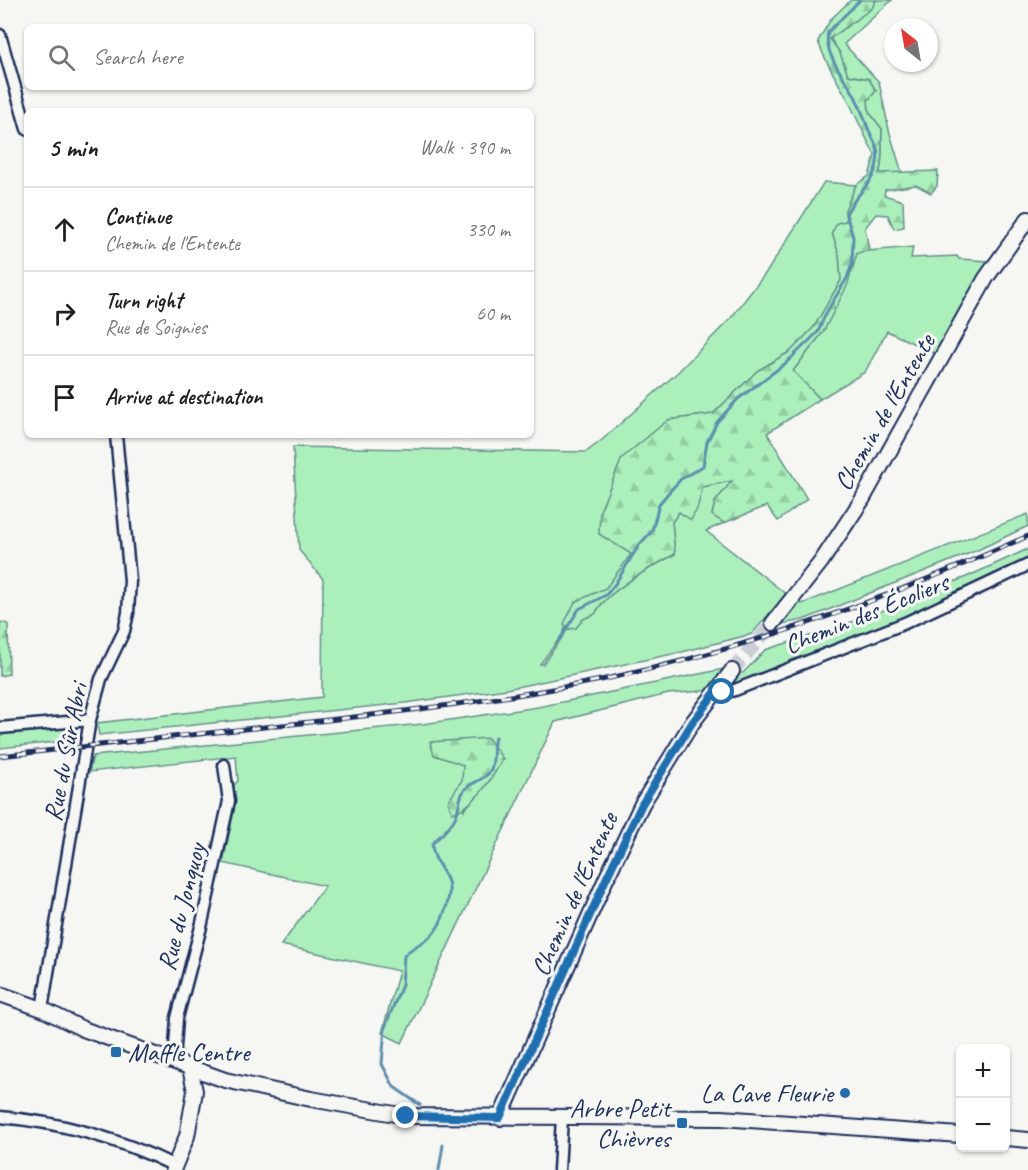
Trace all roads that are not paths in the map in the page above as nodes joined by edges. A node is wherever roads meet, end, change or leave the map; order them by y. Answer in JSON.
{"nodes":[{"id":1,"x":0,"y":35,"type":"edge"},
{"id":2,"x":24,"y":119,"type":"edge"},
{"id":3,"x":1028,"y":219,"type":"edge"},
{"id":4,"x":116,"y":438,"type":"edge"},
{"id":5,"x":1028,"y":565,"type":"edge"},
{"id":6,"x":773,"y":623,"type":"tunnel mouth"},
{"id":7,"x":732,"y":671,"type":"tunnel mouth"},
{"id":8,"x":717,"y":690,"type":"junction"},
{"id":9,"x":90,"y":720,"type":"junction"},
{"id":10,"x":0,"y":728,"type":"edge"},
{"id":11,"x":224,"y":765,"type":"dead end"},
{"id":12,"x":0,"y":994,"type":"edge"},
{"id":13,"x":42,"y":1009,"type":"junction"},
{"id":14,"x":174,"y":1061,"type":"junction"},
{"id":15,"x":190,"y":1068,"type":"junction"},
{"id":16,"x":207,"y":1075,"type":"junction"},
{"id":17,"x":195,"y":1090,"type":"junction"},
{"id":18,"x":0,"y":1117,"type":"edge"},
{"id":19,"x":500,"y":1118,"type":"junction"},
{"id":20,"x":562,"y":1118,"type":"junction"},
{"id":21,"x":956,"y":1135,"type":"edge"},
{"id":22,"x":1010,"y":1138,"type":"edge"},
{"id":23,"x":1028,"y":1140,"type":"edge"},
{"id":24,"x":174,"y":1168,"type":"edge"},
{"id":25,"x":559,"y":1170,"type":"edge"}],
"edges":[{"from":1,"to":2,"type":"street"},
{"from":3,"to":6,"type":"street","name":"Chemin de l'Entente"},
{"from":4,"to":9,"type":"street","name":"Rue du Sûr Abri"},
{"from":5,"to":8,"type":"street","name":"Chemin des Écoliers"},
{"from":7,"to":8,"type":"street","name":"Chemin de l'Entente"},
{"from":8,"to":19,"type":"street","name":"Chemin de l'Entente"},
{"from":9,"to":10,"type":"street"},
{"from":9,"to":13,"type":"street","name":"Rue du Sûr Abri"},
{"from":11,"to":14,"type":"street","name":"Rue du Jonquoy"},
{"from":12,"to":13,"type":"street"},
{"from":13,"to":14,"type":"street"},
{"from":14,"to":15,"type":"street"},
{"from":15,"to":16,"type":"street"},
{"from":15,"to":17,"type":"street"},
{"from":16,"to":17,"type":"street"},
{"from":16,"to":19,"type":"street"},
{"from":17,"to":24,"type":"street"},
{"from":18,"to":24,"type":"street"},
{"from":19,"to":20,"type":"street"},
{"from":20,"to":21,"type":"street"},
{"from":20,"to":25,"type":"street"},
{"from":22,"to":23,"type":"street"}]}
